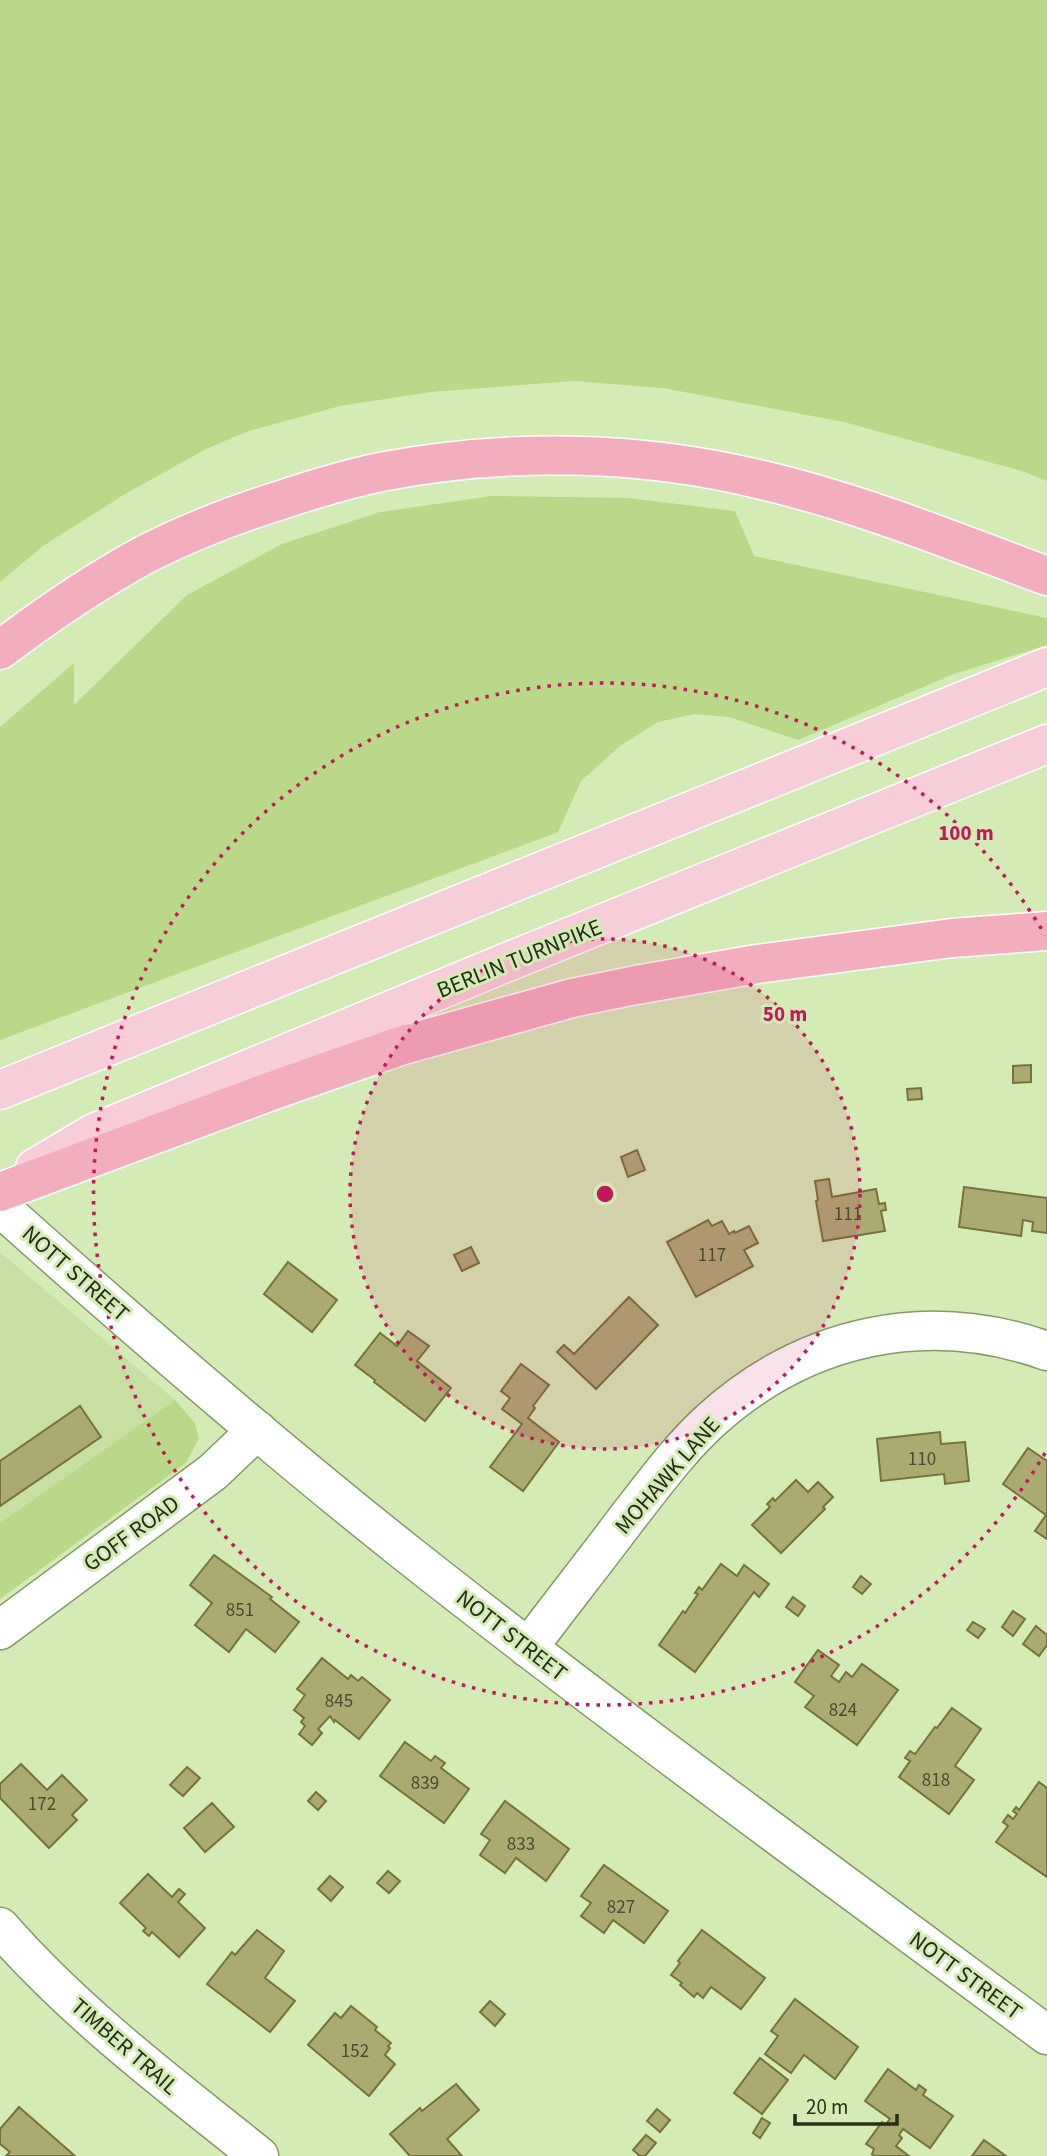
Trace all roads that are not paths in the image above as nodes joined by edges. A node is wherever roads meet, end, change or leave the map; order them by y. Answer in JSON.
{"nodes":[{"id":1,"x":1047,"y":576,"type":"edge"},
{"id":2,"x":0,"y":650,"type":"edge"},
{"id":3,"x":1047,"y":667,"type":"edge"},
{"id":4,"x":1047,"y":744,"type":"edge"},
{"id":5,"x":1047,"y":931,"type":"edge"},
{"id":6,"x":0,"y":1090,"type":"edge"},
{"id":7,"x":0,"y":1191,"type":"edge"},
{"id":8,"x":0,"y":1207,"type":"edge"},
{"id":9,"x":1047,"y":1351,"type":"edge"},
{"id":10,"x":257,"y":1430,"type":"junction"},
{"id":11,"x":0,"y":1630,"type":"edge"},
{"id":12,"x":528,"y":1648,"type":"junction"},
{"id":13,"x":0,"y":1927,"type":"edge"},
{"id":14,"x":1047,"y":2035,"type":"edge"},
{"id":15,"x":258,"y":2156,"type":"edge"}],
"edges":[{"from":1,"to":2,"type":"highway"},
{"from":3,"to":6,"type":"main road"},
{"from":4,"to":7,"type":"main road","name":"BERLIN TURNPIKE"},
{"from":5,"to":7,"type":"highway"},
{"from":8,"to":10,"type":"street","name":"NOTT STREET"},
{"from":9,"to":12,"type":"street","name":"MOHAWK LANE"},
{"from":10,"to":11,"type":"street","name":"GOFF ROAD"},
{"from":10,"to":12,"type":"street","name":"NOTT STREET"},
{"from":12,"to":14,"type":"street","name":"NOTT STREET"},
{"from":13,"to":15,"type":"street","name":"TIMBER TRAIL"}]}
